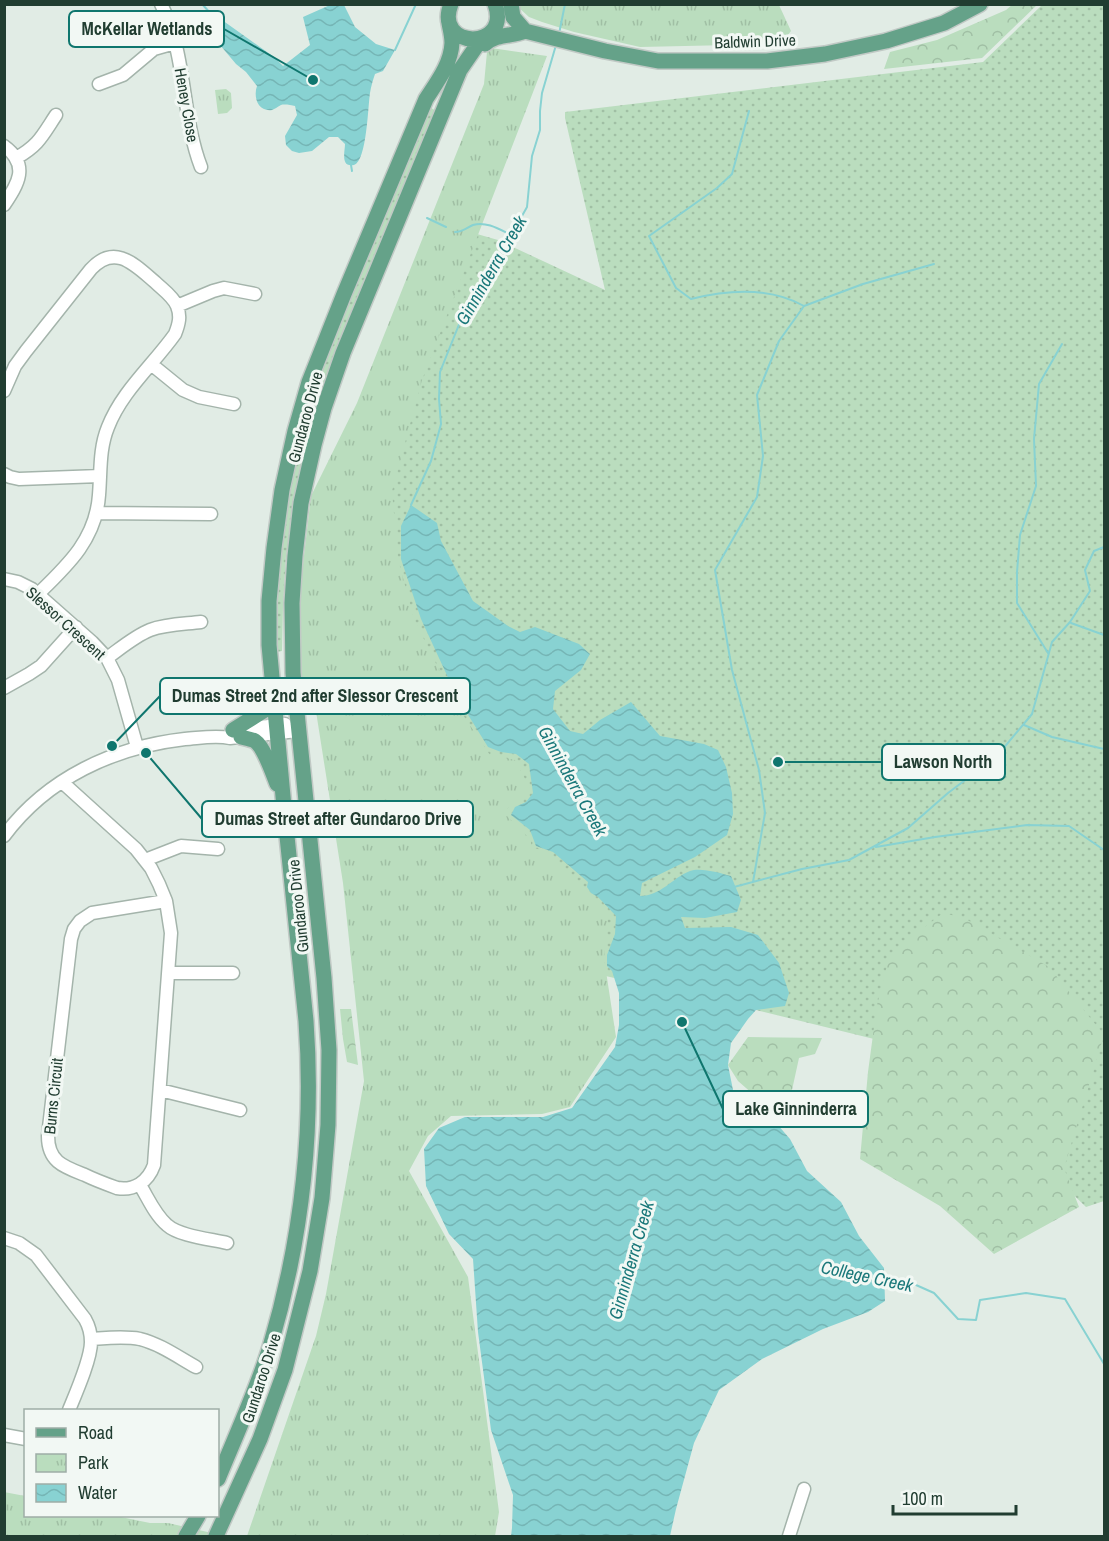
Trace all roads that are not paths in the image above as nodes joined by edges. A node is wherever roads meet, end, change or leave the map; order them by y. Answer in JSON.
{"nodes":[{"id":1,"x":161,"y":4,"type":"edge"},
{"id":2,"x":451,"y":4,"type":"edge"},
{"id":3,"x":980,"y":4,"type":"edge"},
{"id":4,"x":499,"y":5,"type":"edge"},
{"id":5,"x":449,"y":23,"type":"junction"},
{"id":6,"x":525,"y":31,"type":"junction"},
{"id":7,"x":482,"y":38,"type":"junction"},
{"id":8,"x":175,"y":43,"type":"junction"},
{"id":9,"x":460,"y":70,"type":"junction"},
{"id":10,"x":99,"y":84,"type":"dead end"},
{"id":11,"x":56,"y":115,"type":"dead end"},
{"id":12,"x":4,"y":146,"type":"edge"},
{"id":13,"x":16,"y":158,"type":"junction"},
{"id":14,"x":201,"y":167,"type":"dead end"},
{"id":15,"x":4,"y":205,"type":"edge"},
{"id":16,"x":255,"y":294,"type":"dead end"},
{"id":17,"x":177,"y":306,"type":"junction"},
{"id":18,"x":151,"y":364,"type":"junction"},
{"id":19,"x":4,"y":391,"type":"edge"},
{"id":20,"x":234,"y":404,"type":"dead end"},
{"id":21,"x":4,"y":474,"type":"edge"},
{"id":22,"x":100,"y":476,"type":"junction"},
{"id":23,"x":96,"y":513,"type":"junction"},
{"id":24,"x":211,"y":514,"type":"dead end"},
{"id":25,"x":4,"y":579,"type":"edge"},
{"id":26,"x":38,"y":594,"type":"junction"},
{"id":27,"x":201,"y":622,"type":"dead end"},
{"id":28,"x":76,"y":627,"type":"junction"},
{"id":29,"x":107,"y":658,"type":"junction"},
{"id":30,"x":4,"y":688,"type":"edge"},
{"id":31,"x":274,"y":692,"type":"junction"},
{"id":32,"x":297,"y":727,"type":"junction"},
{"id":33,"x":277,"y":729,"type":"junction"},
{"id":34,"x":231,"y":734,"type":"junction"},
{"id":35,"x":137,"y":747,"type":"junction"},
{"id":36,"x":62,"y":782,"type":"junction"},
{"id":37,"x":284,"y":807,"type":"junction"},
{"id":38,"x":4,"y":836,"type":"edge"},
{"id":39,"x":218,"y":849,"type":"dead end"},
{"id":40,"x":145,"y":860,"type":"junction"},
{"id":41,"x":166,"y":901,"type":"junction"},
{"id":42,"x":168,"y":973,"type":"junction"},
{"id":43,"x":232,"y":973,"type":"dead end"},
{"id":44,"x":160,"y":1090,"type":"junction"},
{"id":45,"x":240,"y":1110,"type":"dead end"},
{"id":46,"x":140,"y":1185,"type":"junction"},
{"id":47,"x":4,"y":1238,"type":"edge"},
{"id":48,"x":227,"y":1243,"type":"dead end"},
{"id":49,"x":91,"y":1339,"type":"junction"},
{"id":50,"x":196,"y":1367,"type":"dead end"},
{"id":51,"x":69,"y":1409,"type":"edge"},
{"id":52,"x":4,"y":1435,"type":"edge"},
{"id":53,"x":24,"y":1439,"type":"edge"},
{"id":54,"x":219,"y":1477,"type":"edge"},
{"id":55,"x":804,"y":1489,"type":"dead end"},
{"id":56,"x":197,"y":1517,"type":"edge"},
{"id":57,"x":186,"y":1536,"type":"edge"},
{"id":58,"x":216,"y":1536,"type":"edge"},
{"id":59,"x":789,"y":1536,"type":"edge"}],
"edges":[{"from":1,"to":8,"type":"street","name":"Heney Close"},
{"from":2,"to":5,"type":"main road","name":"Gundaroo Drive"},
{"from":3,"to":6,"type":"main road","name":"Baldwin Drive"},
{"from":4,"to":6,"type":"main road"},
{"from":4,"to":7,"type":"main road","name":"Gundaroo Drive"},
{"from":5,"to":7,"type":"main road"},
{"from":5,"to":31,"type":"main road","name":"Gundaroo Drive"},
{"from":6,"to":9,"type":"main road","name":"Baldwin Drive"},
{"from":7,"to":9,"type":"main road","name":"Gundaroo Drive"},
{"from":8,"to":10,"type":"street"},
{"from":8,"to":14,"type":"street","name":"Heney Close"},
{"from":9,"to":32,"type":"main road","name":"Gundaroo Drive"},
{"from":11,"to":13,"type":"street"},
{"from":12,"to":13,"type":"street"},
{"from":13,"to":15,"type":"street"},
{"from":16,"to":17,"type":"street"},
{"from":17,"to":18,"type":"street"},
{"from":17,"to":19,"type":"street"},
{"from":18,"to":20,"type":"street"},
{"from":18,"to":22,"type":"street"},
{"from":21,"to":22,"type":"street"},
{"from":22,"to":23,"type":"street"},
{"from":23,"to":24,"type":"street"},
{"from":23,"to":26,"type":"street"},
{"from":25,"to":26,"type":"street","name":"Slessor Crescent"},
{"from":26,"to":28,"type":"street","name":"Slessor Crescent"},
{"from":27,"to":29,"type":"street"},
{"from":28,"to":29,"type":"street","name":"Slessor Crescent"},
{"from":28,"to":30,"type":"street"},
{"from":29,"to":35,"type":"street","name":"Slessor Crescent"},
{"from":31,"to":33,"type":"main road","name":"Gundaroo Drive"},
{"from":31,"to":34,"type":"main road"},
{"from":32,"to":33,"type":"street"},
{"from":32,"to":58,"type":"main road","name":"Gundaroo Drive"},
{"from":33,"to":34,"type":"street"},
{"from":33,"to":37,"type":"main road","name":"Gundaroo Drive"},
{"from":34,"to":35,"type":"street"},
{"from":34,"to":37,"type":"main road"},
{"from":35,"to":36,"type":"street"},
{"from":36,"to":38,"type":"street"},
{"from":36,"to":40,"type":"street"},
{"from":37,"to":54,"type":"main road","name":"Gundaroo Drive"},
{"from":39,"to":40,"type":"street"},
{"from":40,"to":41,"type":"street"},
{"from":41,"to":42,"type":"street"},
{"from":41,"to":46,"type":"street","name":"Burns Circuit"},
{"from":42,"to":43,"type":"street"},
{"from":42,"to":44,"type":"street"},
{"from":44,"to":45,"type":"street"},
{"from":44,"to":46,"type":"street"},
{"from":46,"to":48,"type":"street"},
{"from":47,"to":49,"type":"street"},
{"from":49,"to":50,"type":"street"},
{"from":49,"to":51,"type":"street"},
{"from":52,"to":53,"type":"street"},
{"from":55,"to":59,"type":"street"},
{"from":56,"to":57,"type":"main road"}]}
